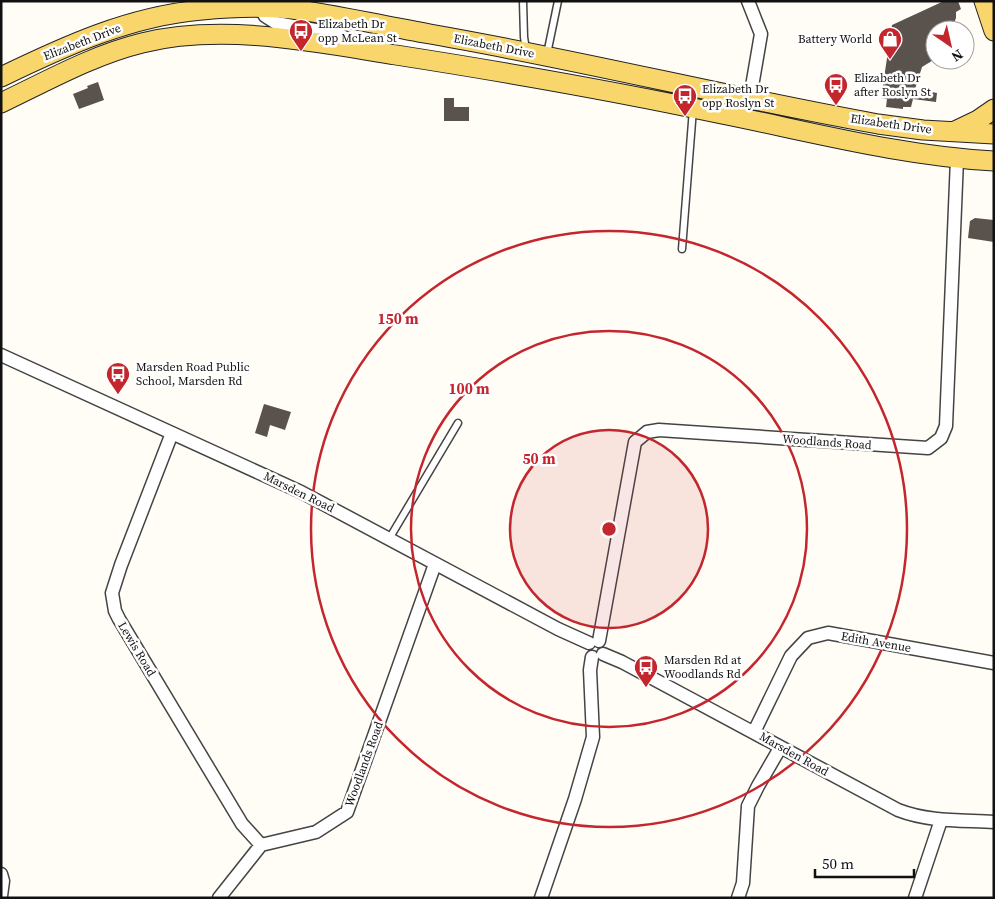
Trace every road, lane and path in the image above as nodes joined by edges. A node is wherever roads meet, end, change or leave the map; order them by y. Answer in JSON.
{"nodes":[{"id":1,"x":523,"y":1,"type":"edge"},
{"id":2,"x":558,"y":1,"type":"edge"},
{"id":3,"x":748,"y":1,"type":"edge"},
{"id":4,"x":986,"y":1,"type":"edge"},
{"id":5,"x":259,"y":4,"type":"edge"},
{"id":6,"x":287,"y":5,"type":"edge"},
{"id":7,"x":994,"y":11,"type":"edge"},
{"id":8,"x":994,"y":30,"type":"edge"},
{"id":9,"x":373,"y":51,"type":"junction"},
{"id":10,"x":526,"y":52,"type":"junction"},
{"id":11,"x":547,"y":56,"type":"junction"},
{"id":12,"x":1,"y":77,"type":"edge"},
{"id":13,"x":750,"y":98,"type":"junction"},
{"id":14,"x":1,"y":103,"type":"edge"},
{"id":15,"x":693,"y":108,"type":"junction"},
{"id":16,"x":994,"y":109,"type":"edge"},
{"id":17,"x":952,"y":132,"type":"junction"},
{"id":18,"x":994,"y":134,"type":"edge"},
{"id":19,"x":957,"y":159,"type":"junction"},
{"id":20,"x":994,"y":161,"type":"edge"},
{"id":21,"x":682,"y":249,"type":"dead end"},
{"id":22,"x":1,"y":355,"type":"edge"},
{"id":23,"x":458,"y":423,"type":"dead end"},
{"id":24,"x":172,"y":433,"type":"junction"},
{"id":25,"x":389,"y":539,"type":"junction"},
{"id":26,"x":436,"y":564,"type":"junction"},
{"id":27,"x":594,"y":642,"type":"junction"},
{"id":28,"x":598,"y":655,"type":"junction"},
{"id":29,"x":994,"y":663,"type":"edge"},
{"id":30,"x":754,"y":732,"type":"junction"},
{"id":31,"x":780,"y":748,"type":"junction"},
{"id":32,"x":941,"y":820,"type":"junction"},
{"id":33,"x":994,"y":822,"type":"edge"},
{"id":34,"x":261,"y":845,"type":"junction"},
{"id":35,"x":1,"y":874,"type":"edge"},
{"id":36,"x":1,"y":896,"type":"edge"},
{"id":37,"x":219,"y":898,"type":"edge"},
{"id":38,"x":541,"y":898,"type":"edge"},
{"id":39,"x":738,"y":898,"type":"edge"},
{"id":40,"x":915,"y":898,"type":"edge"}],
"edges":[{"from":1,"to":10,"type":"lane"},
{"from":2,"to":11,"type":"lane"},
{"from":3,"to":13,"type":"street"},
{"from":4,"to":7,"type":"main road"},
{"from":4,"to":8,"type":"main road"},
{"from":5,"to":6,"type":"main road","name":"Elizabeth Drive"},
{"from":5,"to":9,"type":"street"},
{"from":5,"to":12,"type":"main road","name":"Elizabeth Drive"},
{"from":6,"to":10,"type":"main road","name":"Elizabeth Drive"},
{"from":9,"to":14,"type":"main road","name":"Elizabeth Drive"},
{"from":9,"to":15,"type":"main road","name":"Elizabeth Drive"},
{"from":10,"to":11,"type":"main road","name":"Elizabeth Drive"},
{"from":11,"to":13,"type":"main road","name":"Elizabeth Drive"},
{"from":13,"to":17,"type":"main road","name":"Elizabeth Drive"},
{"from":15,"to":19,"type":"main road","name":"Elizabeth Drive"},
{"from":15,"to":21,"type":"lane"},
{"from":16,"to":17,"type":"main road"},
{"from":17,"to":18,"type":"main road","name":"Elizabeth Drive"},
{"from":19,"to":20,"type":"main road","name":"Elizabeth Drive"},
{"from":19,"to":27,"type":"street","name":"Woodlands Road"},
{"from":22,"to":24,"type":"street","name":"Marsden Road"},
{"from":23,"to":25,"type":"lane"},
{"from":24,"to":25,"type":"street","name":"Marsden Road"},
{"from":24,"to":34,"type":"street","name":"Lewis Road"},
{"from":25,"to":26,"type":"street","name":"Marsden Road"},
{"from":26,"to":27,"type":"street","name":"Marsden Road"},
{"from":26,"to":34,"type":"street","name":"Woodlands Road"},
{"from":27,"to":28,"type":"street"},
{"from":28,"to":30,"type":"street","name":"Marsden Road"},
{"from":28,"to":38,"type":"street"},
{"from":29,"to":30,"type":"street","name":"Edith Avenue"},
{"from":30,"to":31,"type":"street","name":"Marsden Road"},
{"from":31,"to":32,"type":"street","name":"Marsden Road"},
{"from":31,"to":39,"type":"street"},
{"from":32,"to":33,"type":"street","name":"Marsden Road"},
{"from":32,"to":40,"type":"street"},
{"from":34,"to":37,"type":"street"},
{"from":35,"to":36,"type":"street"}]}
